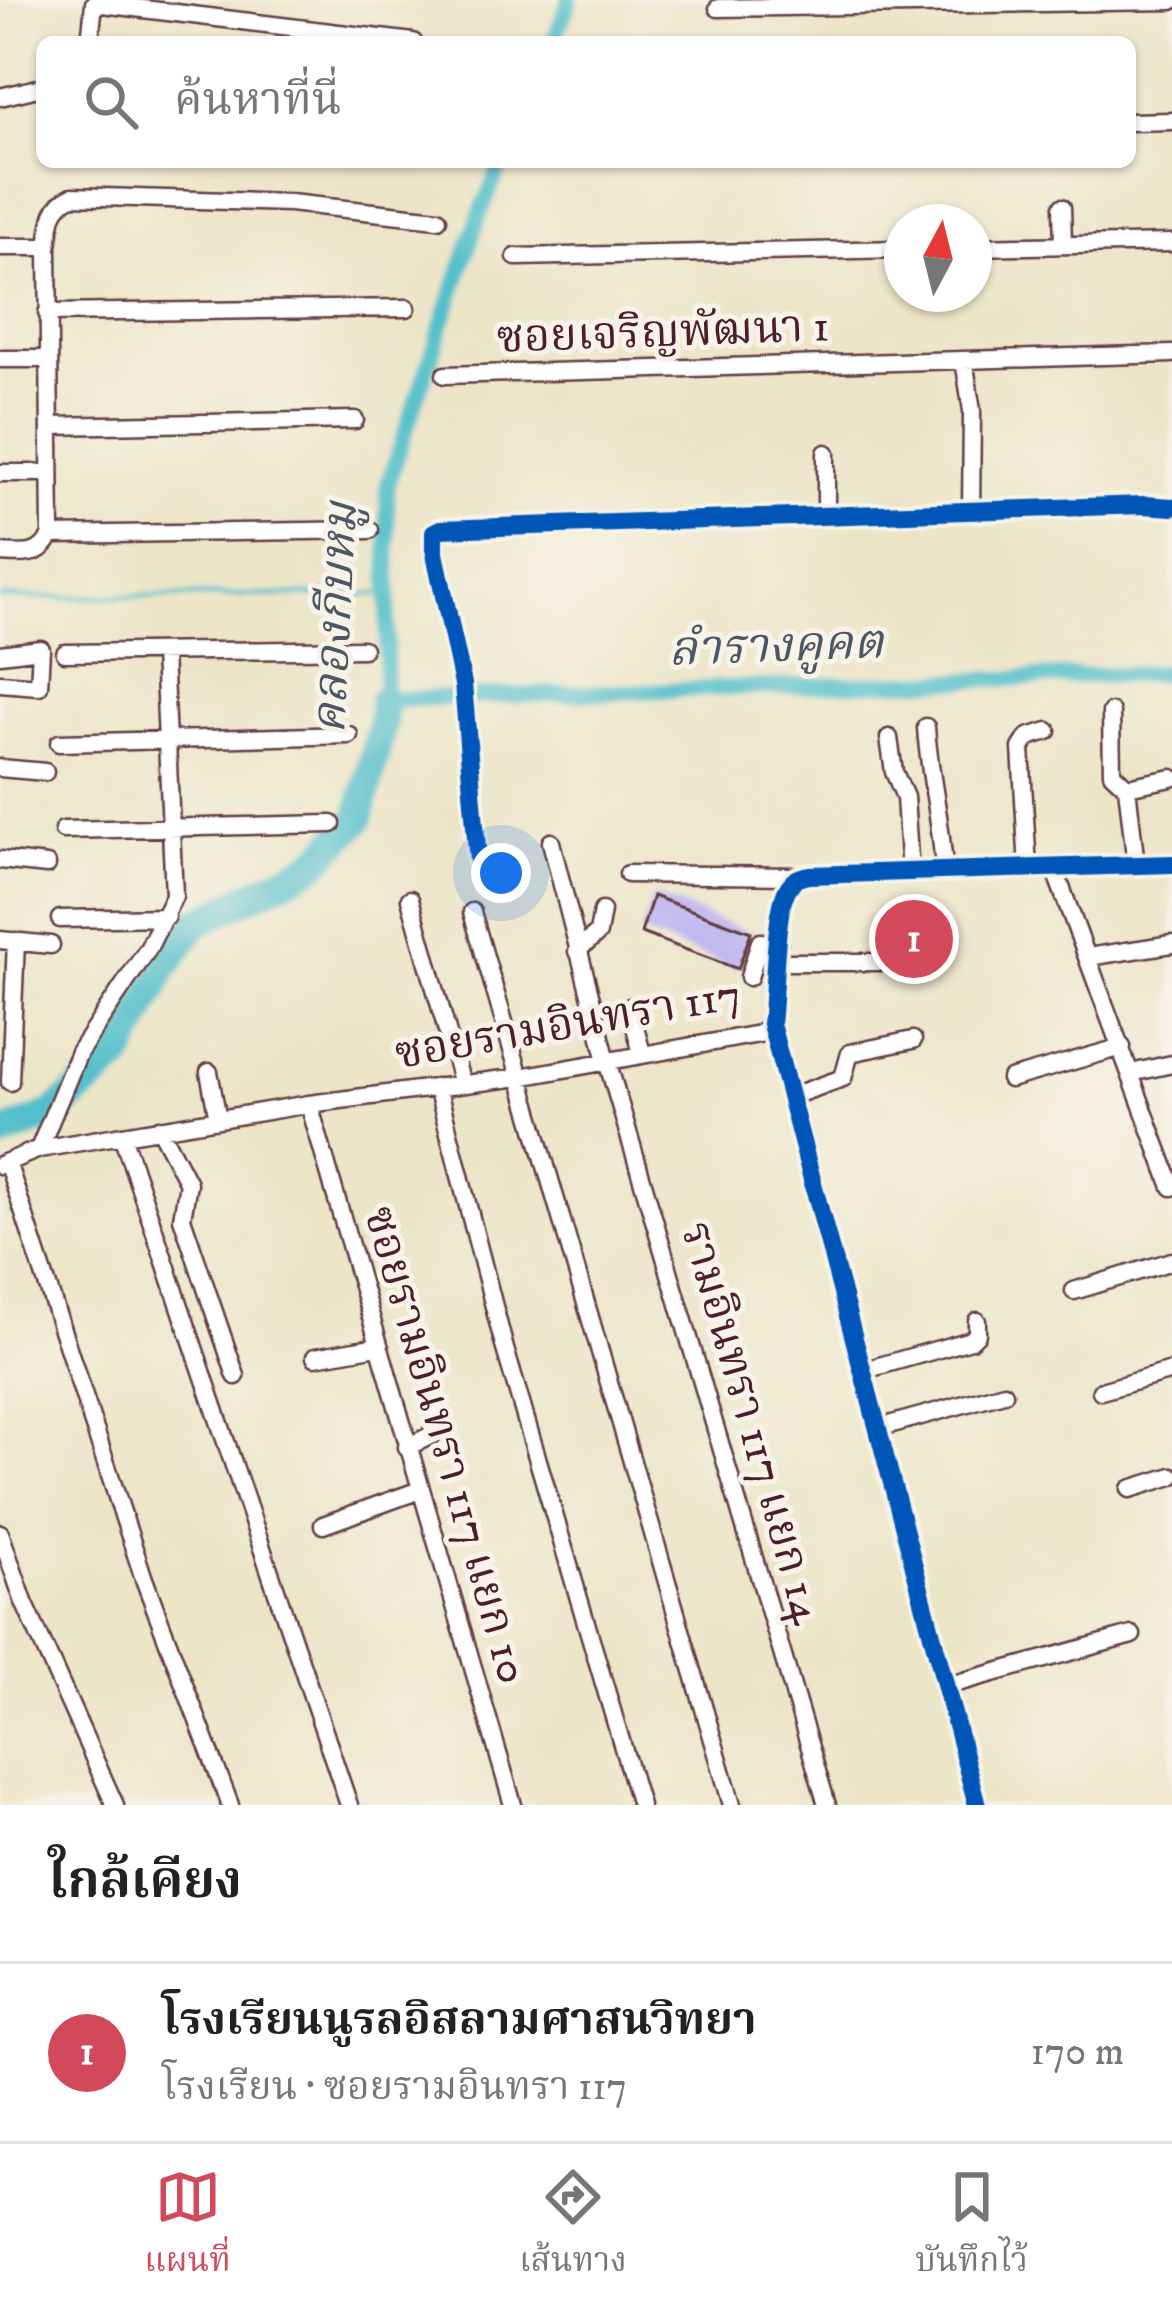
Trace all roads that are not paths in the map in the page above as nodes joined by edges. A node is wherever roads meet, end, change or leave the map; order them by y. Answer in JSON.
{"nodes":[{"id":1,"x":1172,"y":2,"type":"edge"},
{"id":2,"x":718,"y":8,"type":"dead end"},
{"id":3,"x":91,"y":36,"type":"edge"},
{"id":4,"x":362,"y":36,"type":"edge"},
{"id":5,"x":36,"y":88,"type":"edge"},
{"id":6,"x":0,"y":97,"type":"edge"},
{"id":7,"x":1172,"y":121,"type":"edge"},
{"id":8,"x":1136,"y":122,"type":"edge"},
{"id":9,"x":1062,"y":207,"type":"dead end"},
{"id":10,"x":438,"y":219,"type":"dead end"},
{"id":11,"x":1172,"y":243,"type":"edge"},
{"id":12,"x":1063,"y":245,"type":"junction"},
{"id":13,"x":0,"y":247,"type":"edge"},
{"id":14,"x":48,"y":247,"type":"junction"},
{"id":15,"x":992,"y":247,"type":"edge"},
{"id":16,"x":884,"y":249,"type":"edge"},
{"id":17,"x":516,"y":257,"type":"dead end"},
{"id":18,"x":407,"y":308,"type":"dead end"},
{"id":19,"x":47,"y":314,"type":"junction"},
{"id":20,"x":1172,"y":355,"type":"edge"},
{"id":21,"x":0,"y":359,"type":"edge"},
{"id":22,"x":47,"y":359,"type":"junction"},
{"id":23,"x":964,"y":360,"type":"junction"},
{"id":24,"x":445,"y":375,"type":"dead end"},
{"id":25,"x":356,"y":419,"type":"dead end"},
{"id":26,"x":50,"y":426,"type":"junction"},
{"id":27,"x":826,"y":453,"type":"dead end"},
{"id":28,"x":0,"y":473,"type":"edge"},
{"id":29,"x":48,"y":473,"type":"junction"},
{"id":30,"x":1172,"y":507,"type":"edge"},
{"id":31,"x":971,"y":512,"type":"junction"},
{"id":32,"x":826,"y":518,"type":"junction"},
{"id":33,"x":370,"y":530,"type":"dead end"},
{"id":34,"x":51,"y":535,"type":"junction"},
{"id":35,"x":0,"y":554,"type":"edge"},
{"id":36,"x":364,"y":649,"type":"dead end"},
{"id":37,"x":163,"y":652,"type":"junction"},
{"id":38,"x":65,"y":653,"type":"dead end"},
{"id":39,"x":0,"y":654,"type":"edge"},
{"id":40,"x":0,"y":683,"type":"edge"},
{"id":41,"x":1111,"y":712,"type":"dead end"},
{"id":42,"x":926,"y":727,"type":"dead end"},
{"id":43,"x":1048,"y":731,"type":"dead end"},
{"id":44,"x":349,"y":735,"type":"dead end"},
{"id":45,"x":889,"y":738,"type":"dead end"},
{"id":46,"x":167,"y":740,"type":"junction"},
{"id":47,"x":59,"y":743,"type":"dead end"},
{"id":48,"x":0,"y":768,"type":"edge"},
{"id":49,"x":45,"y":772,"type":"dead end"},
{"id":50,"x":1172,"y":778,"type":"edge"},
{"id":51,"x":1127,"y":788,"type":"junction"},
{"id":52,"x":332,"y":824,"type":"dead end"},
{"id":53,"x":172,"y":828,"type":"junction"},
{"id":54,"x":63,"y":830,"type":"dead end"},
{"id":55,"x":551,"y":842,"type":"dead end"},
{"id":56,"x":0,"y":860,"type":"edge"},
{"id":57,"x":478,"y":861,"type":"dead end"},
{"id":58,"x":47,"y":865,"type":"dead end"},
{"id":59,"x":1136,"y":865,"type":"junction"},
{"id":60,"x":1172,"y":865,"type":"edge"},
{"id":61,"x":1054,"y":868,"type":"junction"},
{"id":62,"x":1028,"y":869,"type":"junction"},
{"id":63,"x":944,"y":872,"type":"junction"},
{"id":64,"x":910,"y":873,"type":"junction"},
{"id":65,"x":628,"y":874,"type":"dead end"},
{"id":66,"x":799,"y":876,"type":"junction"},
{"id":67,"x":410,"y":899,"type":"dead end"},
{"id":68,"x":602,"y":911,"type":"dead end"},
{"id":69,"x":472,"y":912,"type":"dead end"},
{"id":70,"x":166,"y":917,"type":"junction"},
{"id":71,"x":60,"y":920,"type":"dead end"},
{"id":72,"x":8,"y":940,"type":"edge"},
{"id":73,"x":1172,"y":944,"type":"edge"},
{"id":74,"x":51,"y":945,"type":"dead end"},
{"id":75,"x":577,"y":951,"type":"junction"},
{"id":76,"x":778,"y":953,"type":"junction"},
{"id":77,"x":1088,"y":958,"type":"junction"},
{"id":78,"x":901,"y":962,"type":"dead end"},
{"id":79,"x":749,"y":977,"type":"dead end"},
{"id":80,"x":630,"y":1007,"type":"dead end"},
{"id":81,"x":771,"y":1024,"type":"junction"},
{"id":82,"x":914,"y":1040,"type":"dead end"},
{"id":83,"x":1122,"y":1047,"type":"junction"},
{"id":84,"x":642,"y":1054,"type":"junction"},
{"id":85,"x":607,"y":1060,"type":"junction"},
{"id":86,"x":1172,"y":1064,"type":"edge"},
{"id":87,"x":209,"y":1072,"type":"dead end"},
{"id":88,"x":1132,"y":1073,"type":"junction"},
{"id":89,"x":520,"y":1077,"type":"junction"},
{"id":90,"x":1010,"y":1079,"type":"dead end"},
{"id":91,"x":10,"y":1082,"type":"dead end"},
{"id":92,"x":462,"y":1084,"type":"junction"},
{"id":93,"x":437,"y":1088,"type":"junction"},
{"id":94,"x":792,"y":1096,"type":"junction"},
{"id":95,"x":309,"y":1104,"type":"junction"},
{"id":96,"x":218,"y":1119,"type":"junction"},
{"id":97,"x":159,"y":1128,"type":"junction"},
{"id":98,"x":122,"y":1135,"type":"junction"},
{"id":99,"x":39,"y":1149,"type":"junction"},
{"id":100,"x":3,"y":1163,"type":"edge"},
{"id":101,"x":1171,"y":1176,"type":"edge"},
{"id":102,"x":1172,"y":1262,"type":"edge"},
{"id":103,"x":1074,"y":1291,"type":"dead end"},
{"id":104,"x":977,"y":1321,"type":"dead end"},
{"id":105,"x":378,"y":1346,"type":"junction"},
{"id":106,"x":315,"y":1357,"type":"dead end"},
{"id":107,"x":865,"y":1370,"type":"junction"},
{"id":108,"x":1172,"y":1371,"type":"edge"},
{"id":109,"x":236,"y":1376,"type":"dead end"},
{"id":110,"x":1101,"y":1391,"type":"dead end"},
{"id":111,"x":1004,"y":1393,"type":"dead end"},
{"id":112,"x":434,"y":1411,"type":"dead end"},
{"id":113,"x":878,"y":1428,"type":"junction"},
{"id":114,"x":407,"y":1447,"type":"junction"},
{"id":115,"x":1172,"y":1476,"type":"edge"},
{"id":116,"x":1130,"y":1489,"type":"dead end"},
{"id":117,"x":420,"y":1490,"type":"junction"},
{"id":118,"x":323,"y":1525,"type":"dead end"},
{"id":119,"x":0,"y":1533,"type":"edge"},
{"id":120,"x":1132,"y":1635,"type":"dead end"},
{"id":121,"x":946,"y":1686,"type":"junction"},
{"id":122,"x":115,"y":1805,"type":"edge"},
{"id":123,"x":230,"y":1805,"type":"edge"},
{"id":124,"x":349,"y":1805,"type":"edge"},
{"id":125,"x":513,"y":1805,"type":"edge"},
{"id":126,"x":640,"y":1805,"type":"edge"},
{"id":127,"x":732,"y":1805,"type":"edge"},
{"id":128,"x":827,"y":1805,"type":"edge"},
{"id":129,"x":977,"y":1805,"type":"edge"}],
"edges":[{"from":1,"to":2,"type":"street"},
{"from":3,"to":4,"type":"street"},
{"from":5,"to":6,"type":"street"},
{"from":7,"to":8,"type":"street"},
{"from":9,"to":12,"type":"street"},
{"from":10,"to":14,"type":"street"},
{"from":11,"to":12,"type":"street"},
{"from":12,"to":15,"type":"street"},
{"from":13,"to":14,"type":"street"},
{"from":14,"to":19,"type":"street"},
{"from":16,"to":17,"type":"street"},
{"from":18,"to":19,"type":"street"},
{"from":19,"to":22,"type":"street"},
{"from":20,"to":23,"type":"street","name":"ซอยเจริญพัฒนา 1"},
{"from":21,"to":22,"type":"street"},
{"from":22,"to":26,"type":"street"},
{"from":23,"to":24,"type":"street","name":"ซอยเจริญพัฒนา 1"},
{"from":23,"to":31,"type":"street"},
{"from":25,"to":26,"type":"street"},
{"from":26,"to":29,"type":"street"},
{"from":27,"to":32,"type":"street"},
{"from":28,"to":29,"type":"street"},
{"from":29,"to":34,"type":"street"},
{"from":30,"to":31,"type":"street"},
{"from":31,"to":32,"type":"street"},
{"from":32,"to":57,"type":"street"},
{"from":33,"to":34,"type":"street"},
{"from":34,"to":35,"type":"street"},
{"from":36,"to":37,"type":"street"},
{"from":37,"to":38,"type":"street"},
{"from":37,"to":46,"type":"street"},
{"from":39,"to":40,"type":"street"},
{"from":41,"to":51,"type":"street"},
{"from":42,"to":63,"type":"street"},
{"from":43,"to":62,"type":"street"},
{"from":44,"to":46,"type":"street"},
{"from":45,"to":64,"type":"street"},
{"from":46,"to":47,"type":"street"},
{"from":46,"to":53,"type":"street"},
{"from":48,"to":49,"type":"street"},
{"from":50,"to":51,"type":"street"},
{"from":51,"to":59,"type":"street"},
{"from":52,"to":53,"type":"street"},
{"from":53,"to":54,"type":"street"},
{"from":53,"to":70,"type":"street"},
{"from":55,"to":75,"type":"street","name":"รามอินทรา 117 แยก 14"},
{"from":56,"to":58,"type":"street"},
{"from":59,"to":60,"type":"street"},
{"from":59,"to":61,"type":"street"},
{"from":61,"to":62,"type":"street"},
{"from":61,"to":77,"type":"street"},
{"from":62,"to":63,"type":"street"},
{"from":63,"to":64,"type":"street"},
{"from":64,"to":66,"type":"street"},
{"from":65,"to":66,"type":"street"},
{"from":66,"to":76,"type":"street","name":"ซอยรามอินทรา 117"},
{"from":67,"to":92,"type":"street"},
{"from":68,"to":75,"type":"street"},
{"from":69,"to":89,"type":"street"},
{"from":70,"to":71,"type":"street"},
{"from":70,"to":99,"type":"street"},
{"from":72,"to":74,"type":"street"},
{"from":72,"to":91,"type":"street"},
{"from":73,"to":77,"type":"street"},
{"from":75,"to":85,"type":"street","name":"รามอินทรา 117 แยก 14"},
{"from":76,"to":78,"type":"street"},
{"from":76,"to":79,"type":"street"},
{"from":76,"to":81,"type":"street","name":"ซอยรามอินทรา 117"},
{"from":77,"to":83,"type":"street"},
{"from":80,"to":84,"type":"street"},
{"from":81,"to":84,"type":"street","name":"ซอยรามอินทรา 117"},
{"from":81,"to":94,"type":"street"},
{"from":82,"to":94,"type":"street"},
{"from":83,"to":88,"type":"street"},
{"from":83,"to":90,"type":"street"},
{"from":84,"to":85,"type":"street","name":"ซอยรามอินทรา 117"},
{"from":85,"to":89,"type":"street","name":"ซอยรามอินทรา 117"},
{"from":85,"to":128,"type":"street","name":"รามอินทรา 117 แยก 14"},
{"from":86,"to":88,"type":"street"},
{"from":87,"to":96,"type":"street"},
{"from":88,"to":101,"type":"street"},
{"from":89,"to":92,"type":"street","name":"ซอยรามอินทรา 117"},
{"from":89,"to":127,"type":"street"},
{"from":92,"to":93,"type":"street","name":"ซอยรามอินทรา 117"},
{"from":93,"to":95,"type":"street","name":"ซอยรามอินทรา 117"},
{"from":93,"to":126,"type":"street"},
{"from":94,"to":107,"type":"street"},
{"from":95,"to":96,"type":"street","name":"ซอยรามอินทรา 117"},
{"from":95,"to":105,"type":"street","name":"ซอยรามอินทรา 117 แยก 10"},
{"from":96,"to":97,"type":"street","name":"ซอยรามอินทรา 117"},
{"from":97,"to":98,"type":"street","name":"ซอยรามอินทรา 117"},
{"from":97,"to":109,"type":"street"},
{"from":98,"to":99,"type":"street","name":"ซอยรามอินทรา 117"},
{"from":98,"to":124,"type":"street"},
{"from":99,"to":100,"type":"street","name":"ซอยรามอินทรา 117"},
{"from":100,"to":123,"type":"street"},
{"from":102,"to":103,"type":"street"},
{"from":104,"to":107,"type":"street"},
{"from":105,"to":106,"type":"street"},
{"from":105,"to":114,"type":"street","name":"ซอยรามอินทรา 117 แยก 10"},
{"from":107,"to":113,"type":"street"},
{"from":108,"to":110,"type":"street"},
{"from":111,"to":113,"type":"street"},
{"from":112,"to":114,"type":"street"},
{"from":113,"to":121,"type":"street"},
{"from":114,"to":117,"type":"street","name":"ซอยรามอินทรา 117 แยก 10"},
{"from":115,"to":116,"type":"street"},
{"from":117,"to":118,"type":"street"},
{"from":117,"to":125,"type":"street","name":"ซอยรามอินทรา 117 แยก 10"},
{"from":119,"to":122,"type":"street"},
{"from":120,"to":121,"type":"street"},
{"from":121,"to":129,"type":"street"}]}
